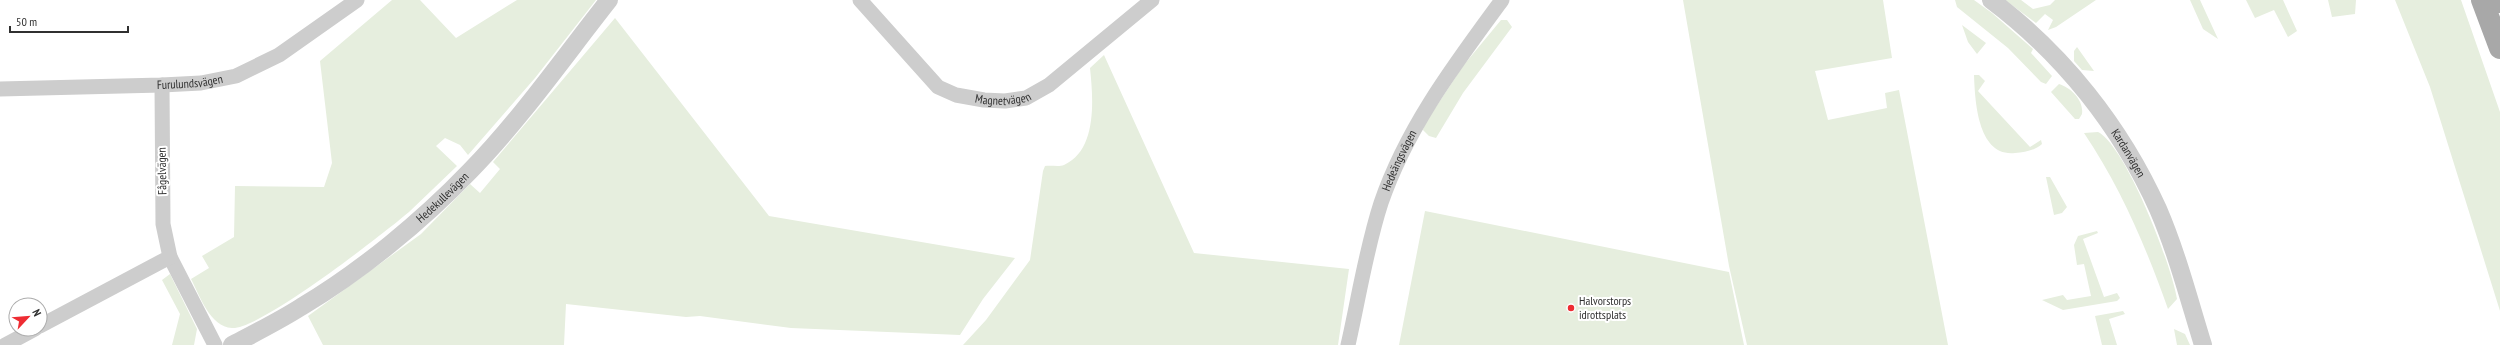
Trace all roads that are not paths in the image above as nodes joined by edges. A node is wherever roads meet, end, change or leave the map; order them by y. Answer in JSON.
{"nodes":[{"id":1,"x":357,"y":0,"type":"edge"},
{"id":2,"x":609,"y":0,"type":"edge"},
{"id":3,"x":860,"y":0,"type":"edge"},
{"id":4,"x":1152,"y":0,"type":"edge"},
{"id":5,"x":1502,"y":0,"type":"edge"},
{"id":6,"x":1991,"y":0,"type":"edge"},
{"id":7,"x":2482,"y":0,"type":"edge"},
{"id":8,"x":2500,"y":48,"type":"edge"},
{"id":9,"x":162,"y":85,"type":"junction"},
{"id":10,"x":0,"y":89,"type":"edge"},
{"id":11,"x":170,"y":257,"type":"junction"},
{"id":12,"x":48,"y":322,"type":"edge"},
{"id":13,"x":20,"y":337,"type":"edge"},
{"id":14,"x":5,"y":345,"type":"edge"},
{"id":15,"x":215,"y":345,"type":"edge"},
{"id":16,"x":232,"y":345,"type":"edge"},
{"id":17,"x":1348,"y":345,"type":"edge"},
{"id":18,"x":2203,"y":345,"type":"edge"}],
"edges":[{"from":1,"to":9,"type":"street","name":"Furulundsvägen"},
{"from":2,"to":16,"type":"street","name":"Hedekullevägen"},
{"from":3,"to":4,"type":"street","name":"Magnetvägen"},
{"from":5,"to":17,"type":"street","name":"Hedeängsvägen"},
{"from":6,"to":18,"type":"street","name":"Kardanvägen"},
{"from":7,"to":8,"type":"main road"},
{"from":9,"to":10,"type":"street","name":"Furulundsvägen"},
{"from":9,"to":11,"type":"street","name":"Fågelvägen"},
{"from":11,"to":12,"type":"street"},
{"from":11,"to":15,"type":"street","name":"Fågelvägen"},
{"from":13,"to":14,"type":"street"}]}
